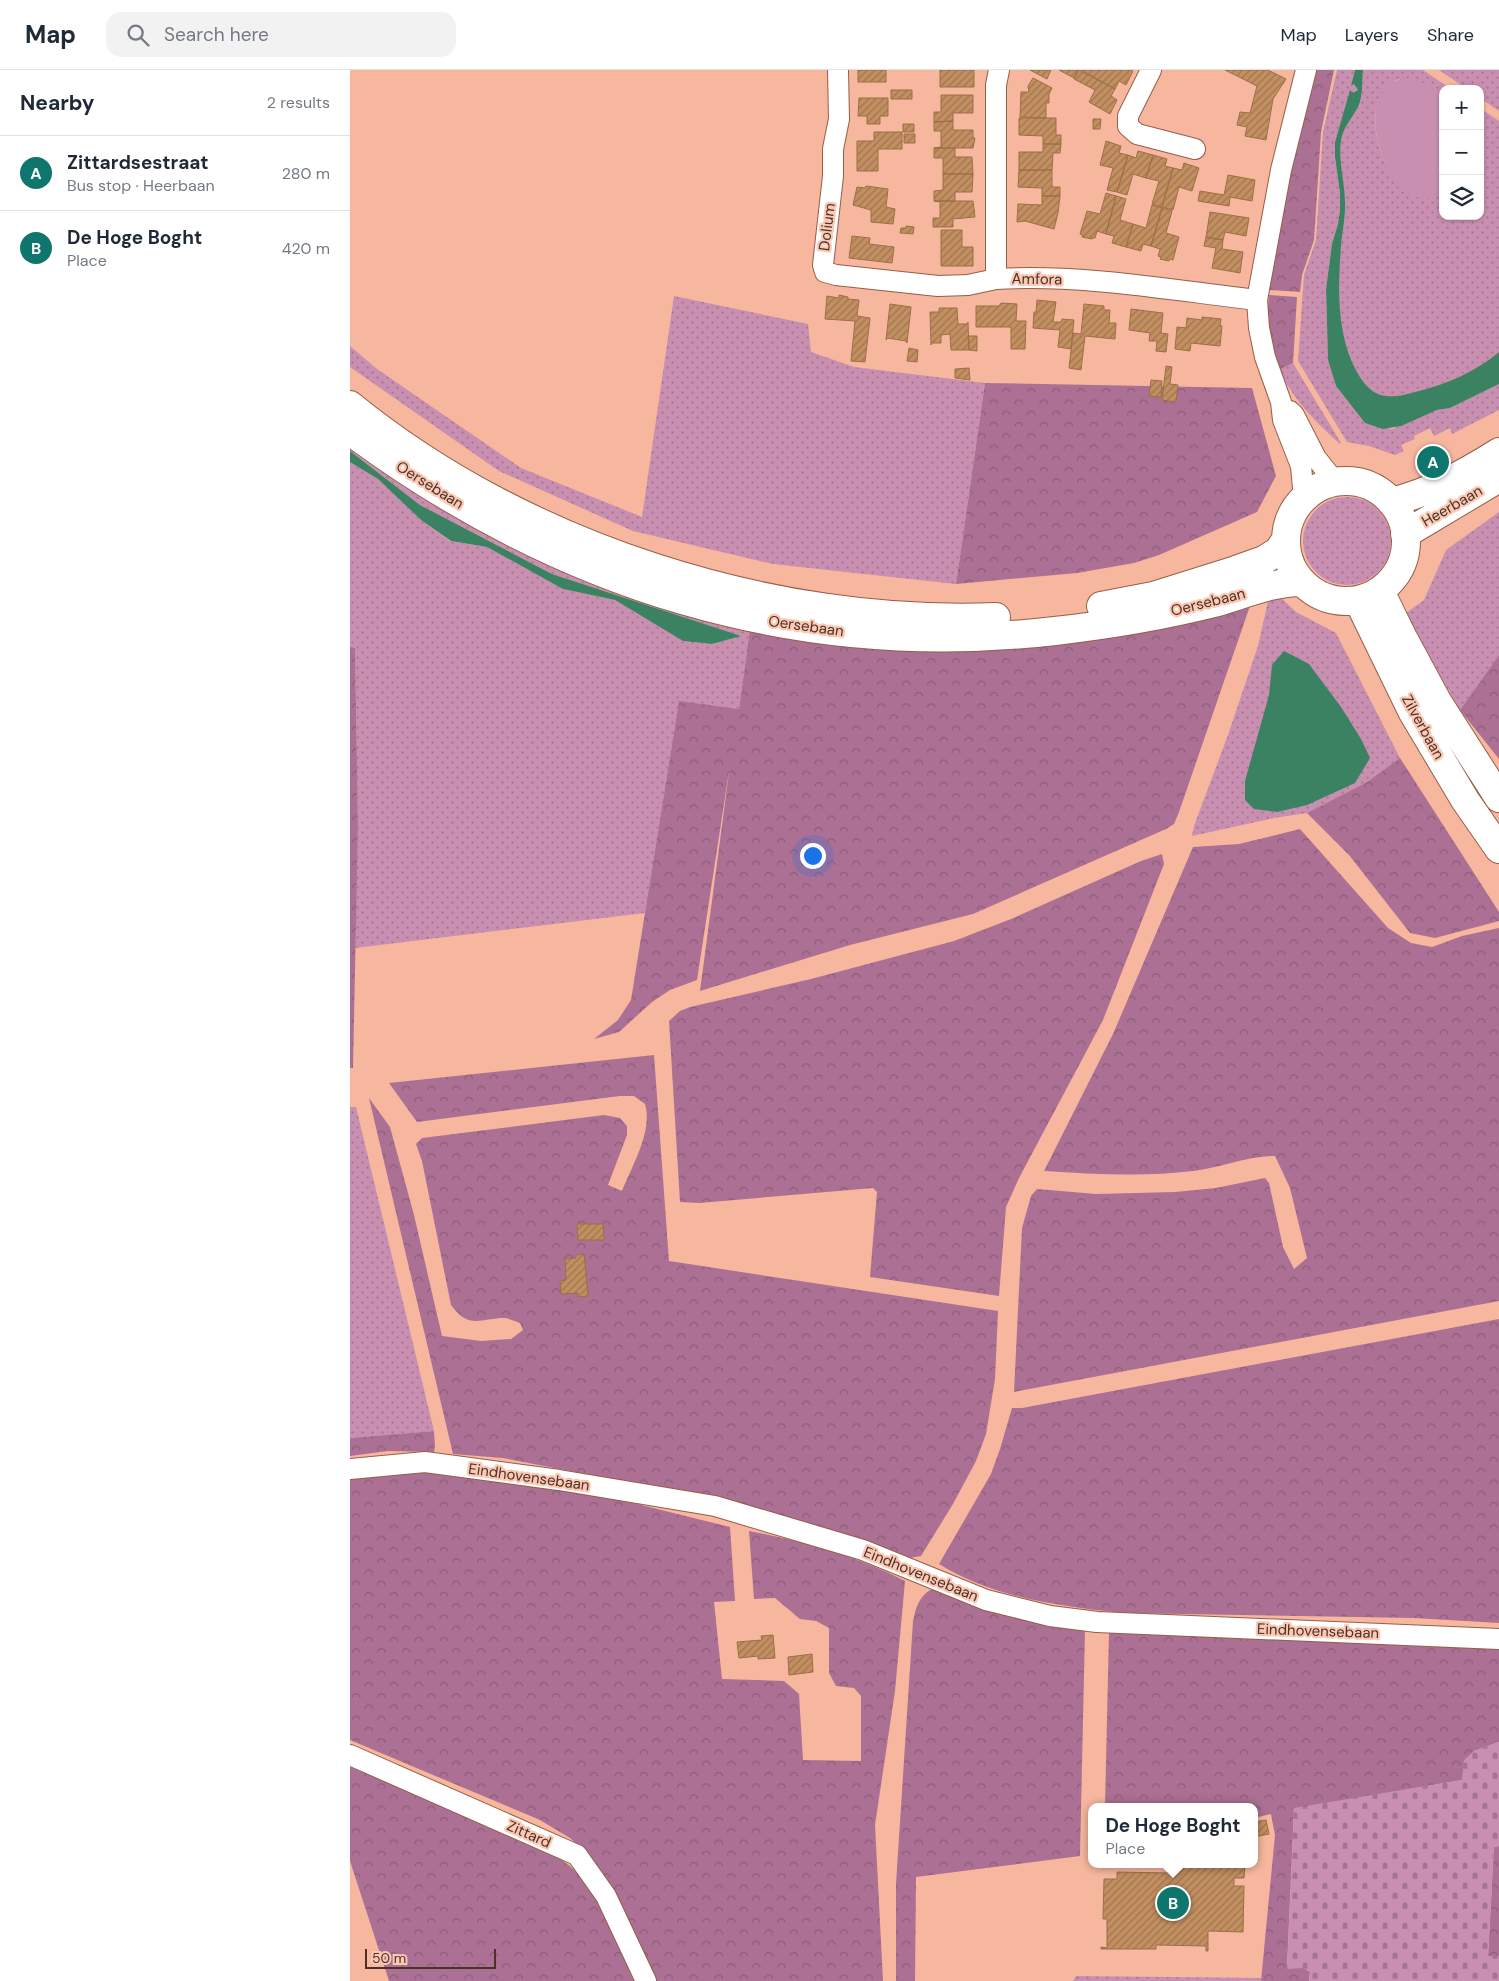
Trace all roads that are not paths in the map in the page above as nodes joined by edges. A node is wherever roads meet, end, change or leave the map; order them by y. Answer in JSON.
{"nodes":[{"id":1,"x":838,"y":70,"type":"edge"},
{"id":2,"x":999,"y":70,"type":"edge"},
{"id":3,"x":1152,"y":70,"type":"edge"},
{"id":4,"x":1306,"y":70,"type":"edge"},
{"id":5,"x":1194,"y":149,"type":"dead end"},
{"id":6,"x":996,"y":279,"type":"junction"},
{"id":7,"x":1257,"y":300,"type":"junction"},
{"id":8,"x":1281,"y":402,"type":"junction"},
{"id":9,"x":350,"y":405,"type":"edge"},
{"id":10,"x":350,"y":431,"type":"edge"},
{"id":11,"x":1499,"y":452,"type":"edge"},
{"id":12,"x":1499,"y":478,"type":"edge"},
{"id":13,"x":1336,"y":483,"type":"junction"},
{"id":14,"x":1304,"y":499,"type":"junction"},
{"id":15,"x":1391,"y":502,"type":"junction"},
{"id":16,"x":1405,"y":534,"type":"junction"},
{"id":17,"x":1286,"y":540,"type":"junction"},
{"id":18,"x":1302,"y":582,"type":"junction"},
{"id":19,"x":1369,"y":595,"type":"junction"},
{"id":20,"x":1499,"y":798,"type":"edge"},
{"id":21,"x":1499,"y":848,"type":"edge"},
{"id":22,"x":350,"y":1469,"type":"edge"},
{"id":23,"x":1499,"y":1639,"type":"edge"},
{"id":24,"x":350,"y":1755,"type":"edge"},
{"id":25,"x":646,"y":1981,"type":"edge"}],
"edges":[{"from":1,"to":6,"type":"street","name":"Dolium"},
{"from":2,"to":6,"type":"street","name":"Amfora"},
{"from":3,"to":5,"type":"street"},
{"from":4,"to":7,"type":"street"},
{"from":6,"to":7,"type":"street","name":"Amfora"},
{"from":7,"to":8,"type":"street"},
{"from":8,"to":13,"type":"street"},
{"from":8,"to":14,"type":"street"},
{"from":9,"to":17,"type":"main road","name":"Oersebaan"},
{"from":10,"to":18,"type":"main road","name":"Oersebaan"},
{"from":11,"to":15,"type":"main road","name":"Heerbaan"},
{"from":12,"to":16,"type":"main road","name":"Heerbaan"},
{"from":13,"to":14,"type":"main road"},
{"from":13,"to":15,"type":"main road"},
{"from":14,"to":17,"type":"main road"},
{"from":15,"to":16,"type":"main road"},
{"from":16,"to":19,"type":"main road"},
{"from":17,"to":18,"type":"main road"},
{"from":18,"to":19,"type":"main road"},
{"from":19,"to":20,"type":"main road","name":"Zilverbaan"},
{"from":19,"to":21,"type":"main road","name":"Zilverbaan"},
{"from":22,"to":23,"type":"street","name":"Eindhovensebaan"},
{"from":24,"to":25,"type":"street","name":"Zittard"}]}
